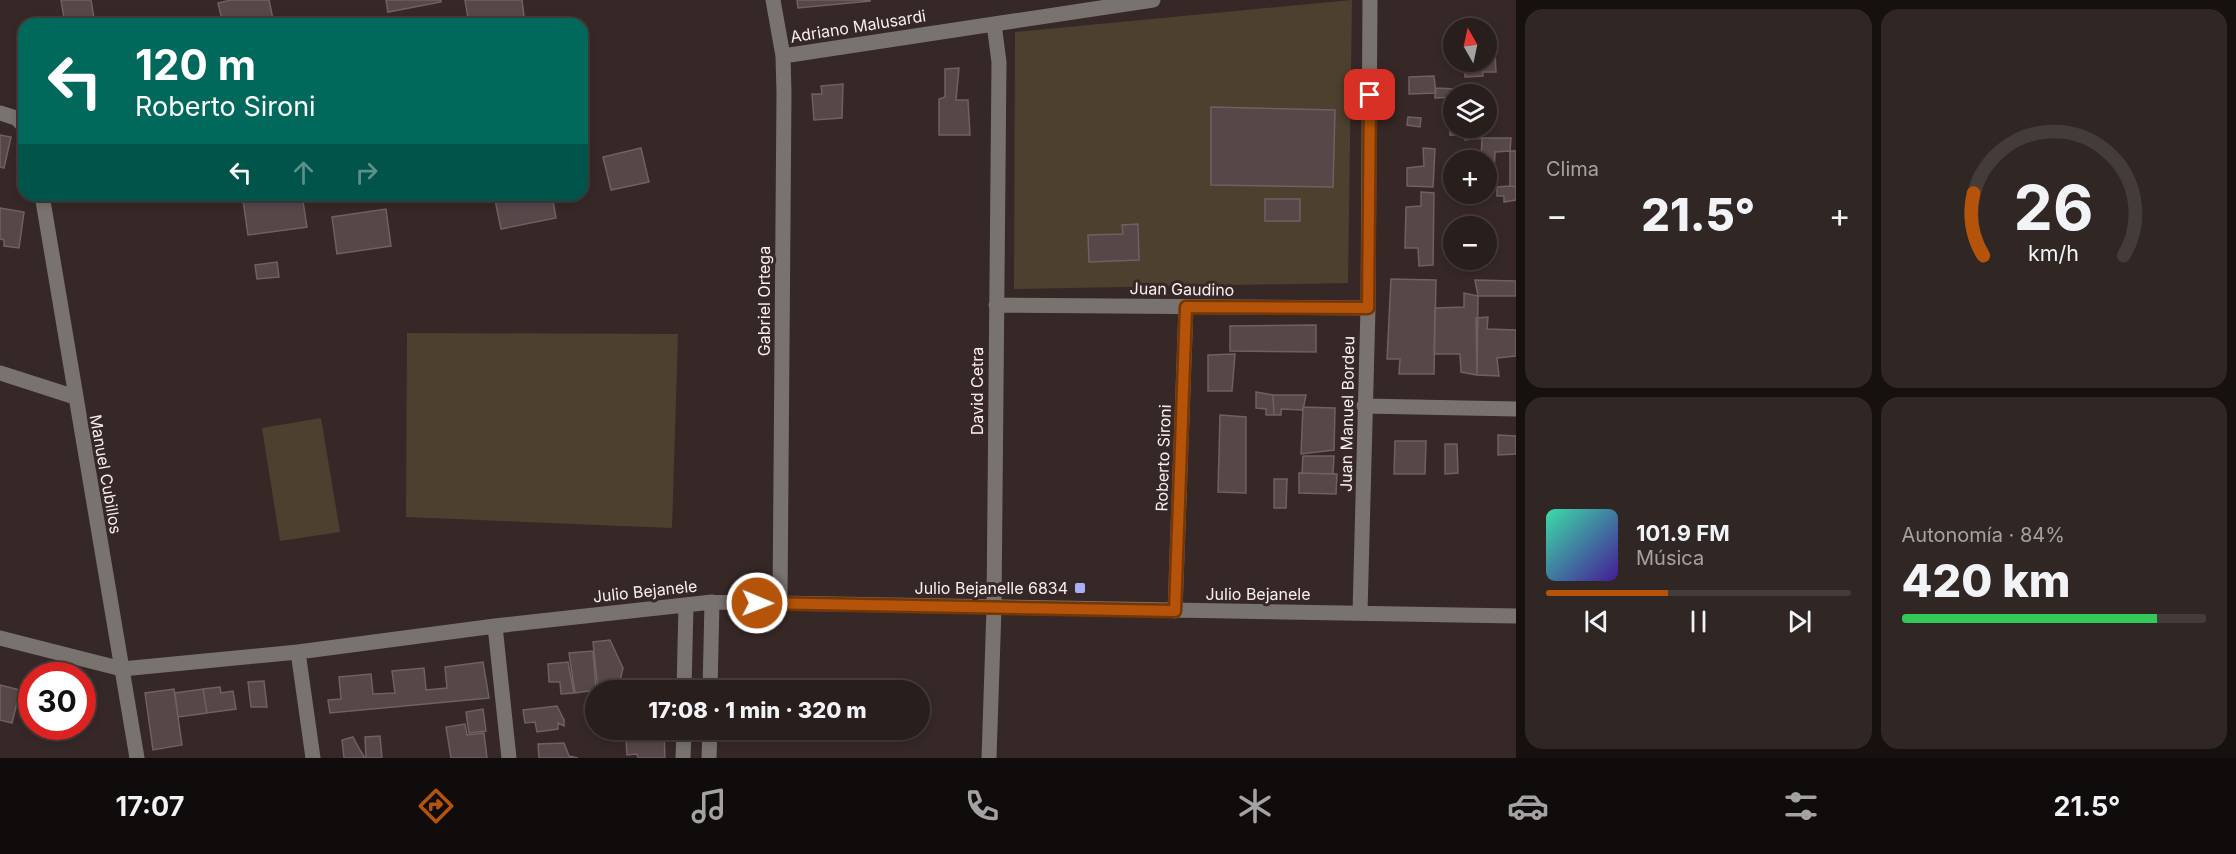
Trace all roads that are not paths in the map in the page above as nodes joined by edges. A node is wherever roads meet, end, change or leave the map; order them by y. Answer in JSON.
{"nodes":[{"id":1,"x":772,"y":0,"type":"edge"},
{"id":2,"x":1153,"y":0,"type":"edge"},
{"id":3,"x":1370,"y":0,"type":"edge"},
{"id":4,"x":994,"y":24,"type":"junction"},
{"id":5,"x":783,"y":56,"type":"junction"},
{"id":6,"x":0,"y":113,"type":"edge"},
{"id":7,"x":18,"y":120,"type":"edge"},
{"id":8,"x":43,"y":201,"type":"edge"},
{"id":9,"x":996,"y":305,"type":"junction"},
{"id":10,"x":1186,"y":307,"type":"junction"},
{"id":11,"x":1368,"y":308,"type":"junction"},
{"id":12,"x":0,"y":374,"type":"edge"},
{"id":13,"x":75,"y":397,"type":"junction"},
{"id":14,"x":1364,"y":406,"type":"junction"},
{"id":15,"x":1516,"y":409,"type":"edge"},
{"id":16,"x":712,"y":602,"type":"junction"},
{"id":17,"x":780,"y":603,"type":"junction"},
{"id":18,"x":686,"y":605,"type":"junction"},
{"id":19,"x":994,"y":608,"type":"junction"},
{"id":20,"x":1175,"y":611,"type":"junction"},
{"id":21,"x":1360,"y":612,"type":"junction"},
{"id":22,"x":1516,"y":616,"type":"edge"},
{"id":23,"x":495,"y":626,"type":"junction"},
{"id":24,"x":0,"y":639,"type":"edge"},
{"id":25,"x":298,"y":652,"type":"junction"},
{"id":26,"x":122,"y":669,"type":"junction"},
{"id":27,"x":684,"y":680,"type":"edge"},
{"id":28,"x":710,"y":680,"type":"edge"},
{"id":29,"x":684,"y":740,"type":"edge"},
{"id":30,"x":710,"y":740,"type":"edge"},
{"id":31,"x":137,"y":758,"type":"edge"},
{"id":32,"x":313,"y":758,"type":"edge"},
{"id":33,"x":509,"y":758,"type":"edge"},
{"id":34,"x":683,"y":758,"type":"edge"},
{"id":35,"x":709,"y":758,"type":"edge"},
{"id":36,"x":989,"y":758,"type":"edge"}],
"edges":[{"from":1,"to":5,"type":"street","name":"Gabriel Ortega"},
{"from":2,"to":4,"type":"street","name":"Adriano Malusardi"},
{"from":3,"to":11,"type":"street","name":"Juan Manuel Bordeu"},
{"from":4,"to":5,"type":"street","name":"Adriano Malusardi"},
{"from":4,"to":9,"type":"street","name":"David Cetra"},
{"from":5,"to":17,"type":"street","name":"Gabriel Ortega"},
{"from":6,"to":7,"type":"street"},
{"from":8,"to":13,"type":"street","name":"Manuel Cubillos"},
{"from":9,"to":10,"type":"street","name":"Juan Gaudino"},
{"from":9,"to":19,"type":"street","name":"David Cetra"},
{"from":10,"to":11,"type":"street","name":"Juan Gaudino"},
{"from":10,"to":20,"type":"street","name":"Roberto Sironi"},
{"from":11,"to":14,"type":"street","name":"Juan Manuel Bordeu"},
{"from":12,"to":13,"type":"street"},
{"from":13,"to":26,"type":"street","name":"Manuel Cubillos"},
{"from":14,"to":15,"type":"street"},
{"from":14,"to":21,"type":"street","name":"Juan Manuel Bordeu"},
{"from":16,"to":17,"type":"street","name":"Julio Bejanele"},
{"from":16,"to":18,"type":"street","name":"Julio Bejanele"},
{"from":16,"to":28,"type":"street"},
{"from":17,"to":19,"type":"street","name":"Julio Bejanele"},
{"from":18,"to":23,"type":"street","name":"Julio Bejanele"},
{"from":18,"to":27,"type":"street"},
{"from":19,"to":20,"type":"street","name":"Julio Bejanele"},
{"from":19,"to":36,"type":"street","name":"David Cetra"},
{"from":20,"to":21,"type":"street","name":"Julio Bejanele"},
{"from":21,"to":22,"type":"street","name":"Julio Bejanele"},
{"from":23,"to":25,"type":"street","name":"Julio Bejanele"},
{"from":23,"to":33,"type":"street"},
{"from":24,"to":26,"type":"street","name":"Julio Bejanele"},
{"from":25,"to":26,"type":"street","name":"Julio Bejanele"},
{"from":25,"to":32,"type":"street"},
{"from":26,"to":31,"type":"street","name":"Manuel Cubillos"},
{"from":29,"to":34,"type":"street"},
{"from":30,"to":35,"type":"street"}]}
